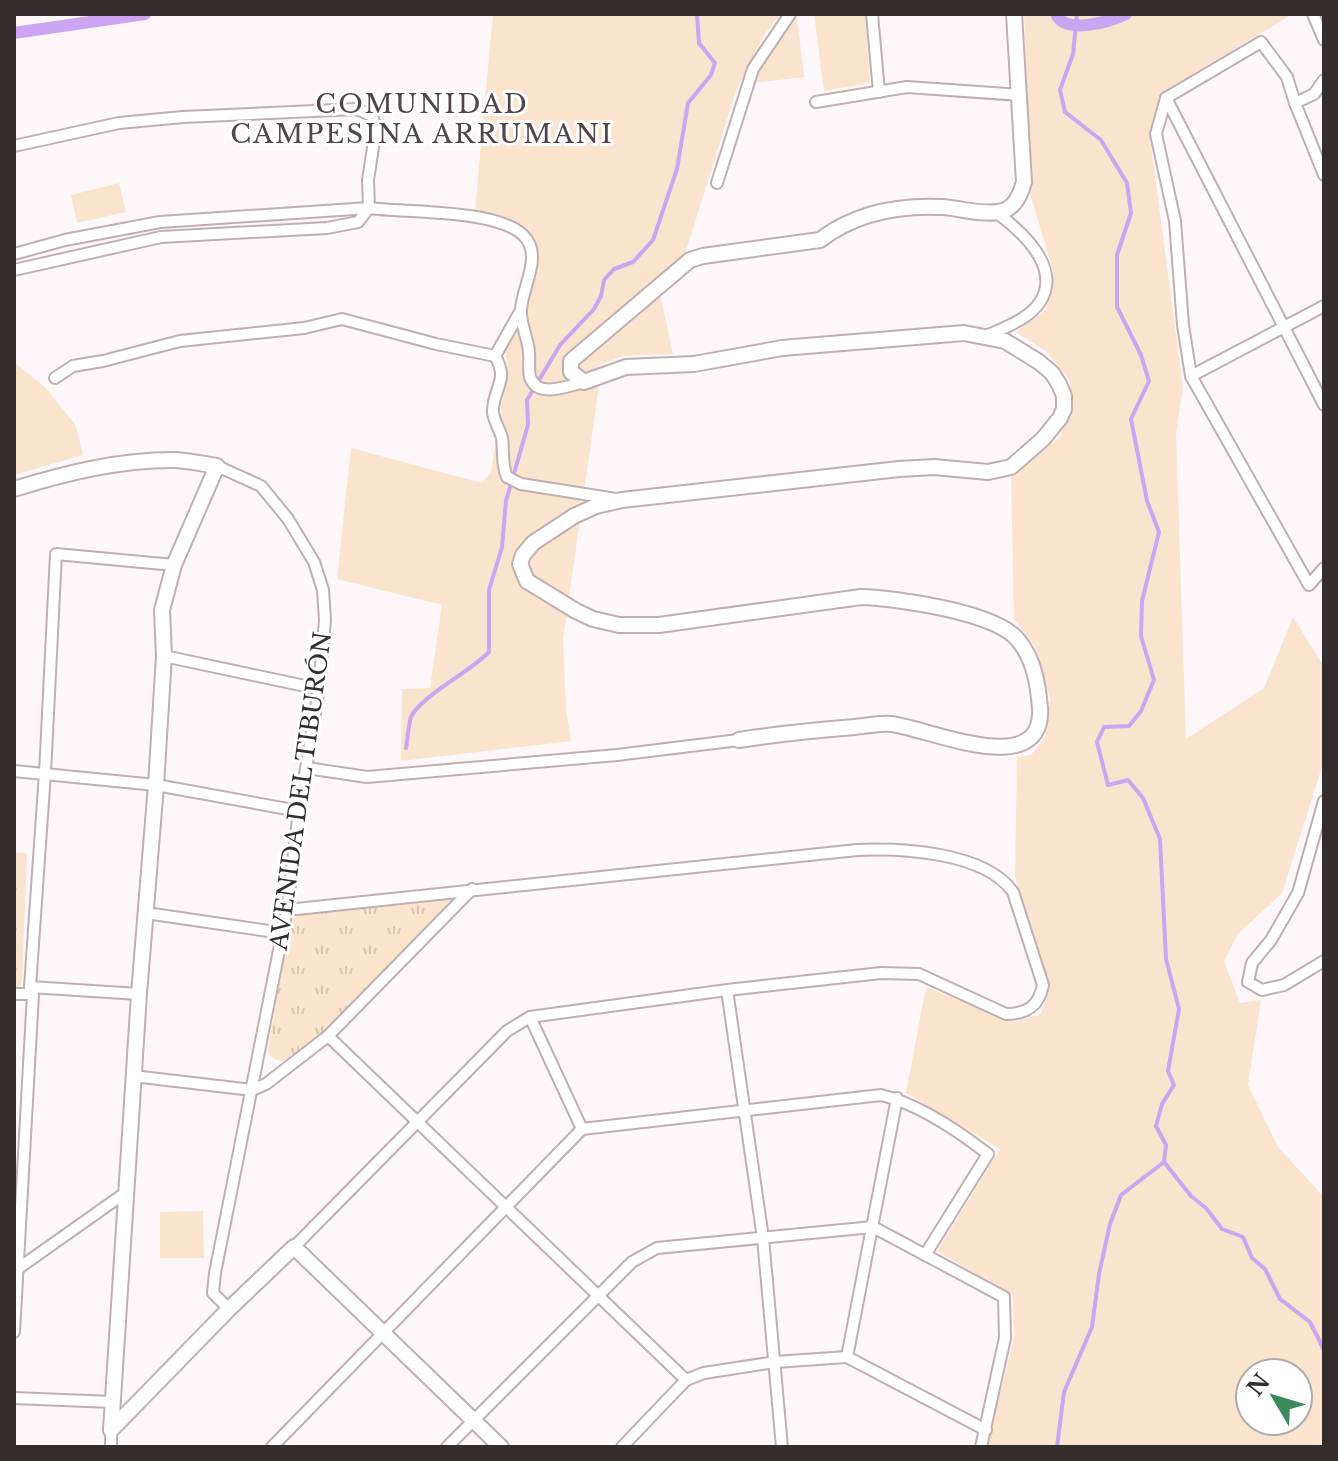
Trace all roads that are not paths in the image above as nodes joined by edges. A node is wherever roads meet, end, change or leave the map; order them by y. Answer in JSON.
{"nodes":[{"id":1,"x":790,"y":14,"type":"edge"},
{"id":2,"x":872,"y":14,"type":"edge"},
{"id":3,"x":1014,"y":14,"type":"edge"},
{"id":4,"x":1313,"y":14,"type":"edge"},
{"id":5,"x":1324,"y":40,"type":"edge"},
{"id":6,"x":1324,"y":80,"type":"edge"},
{"id":7,"x":879,"y":92,"type":"junction"},
{"id":8,"x":1020,"y":95,"type":"junction"},
{"id":9,"x":1166,"y":98,"type":"junction"},
{"id":10,"x":816,"y":102,"type":"dead end"},
{"id":11,"x":1295,"y":103,"type":"junction"},
{"id":12,"x":14,"y":146,"type":"edge"},
{"id":13,"x":1324,"y":175,"type":"edge"},
{"id":14,"x":717,"y":183,"type":"dead end"},
{"id":15,"x":369,"y":208,"type":"junction"},
{"id":16,"x":997,"y":213,"type":"junction"},
{"id":17,"x":14,"y":254,"type":"edge"},
{"id":18,"x":14,"y":270,"type":"edge"},
{"id":19,"x":1324,"y":306,"type":"edge"},
{"id":20,"x":521,"y":310,"type":"junction"},
{"id":21,"x":1284,"y":326,"type":"junction"},
{"id":22,"x":986,"y":336,"type":"junction"},
{"id":23,"x":495,"y":356,"type":"junction"},
{"id":24,"x":1191,"y":376,"type":"junction"},
{"id":25,"x":55,"y":378,"type":"dead end"},
{"id":26,"x":584,"y":382,"type":"junction"},
{"id":27,"x":1324,"y":405,"type":"edge"},
{"id":28,"x":217,"y":466,"type":"junction"},
{"id":29,"x":14,"y":489,"type":"edge"},
{"id":30,"x":622,"y":500,"type":"junction"},
{"id":31,"x":174,"y":565,"type":"junction"},
{"id":32,"x":1324,"y":568,"type":"edge"},
{"id":33,"x":164,"y":656,"type":"junction"},
{"id":34,"x":319,"y":689,"type":"junction"},
{"id":35,"x":739,"y":740,"type":"joint"},
{"id":36,"x":307,"y":768,"type":"junction"},
{"id":37,"x":14,"y":771,"type":"edge"},
{"id":38,"x":45,"y":773,"type":"junction"},
{"id":39,"x":156,"y":785,"type":"junction"},
{"id":40,"x":1324,"y":801,"type":"edge"},
{"id":41,"x":299,"y":811,"type":"junction"},
{"id":42,"x":472,"y":889,"type":"junction"},
{"id":43,"x":287,"y":910,"type":"junction"},
{"id":44,"x":146,"y":913,"type":"junction"},
{"id":45,"x":282,"y":933,"type":"junction"},
{"id":46,"x":1324,"y":961,"type":"edge"},
{"id":47,"x":727,"y":990,"type":"junction"},
{"id":48,"x":32,"y":991,"type":"junction"},
{"id":49,"x":14,"y":994,"type":"edge"},
{"id":50,"x":139,"y":994,"type":"junction"},
{"id":51,"x":530,"y":1017,"type":"junction"},
{"id":52,"x":328,"y":1036,"type":"junction"},
{"id":53,"x":133,"y":1076,"type":"junction"},
{"id":54,"x":252,"y":1090,"type":"junction"},
{"id":55,"x":897,"y":1098,"type":"junction"},
{"id":56,"x":745,"y":1112,"type":"junction"},
{"id":57,"x":418,"y":1122,"type":"junction"},
{"id":58,"x":20,"y":1127,"type":"edge"},
{"id":59,"x":582,"y":1129,"type":"junction"},
{"id":60,"x":125,"y":1193,"type":"junction"},
{"id":61,"x":508,"y":1206,"type":"junction"},
{"id":62,"x":873,"y":1227,"type":"junction"},
{"id":63,"x":763,"y":1238,"type":"junction"},
{"id":64,"x":294,"y":1247,"type":"junction"},
{"id":65,"x":925,"y":1255,"type":"junction"},
{"id":66,"x":15,"y":1269,"type":"edge"},
{"id":67,"x":599,"y":1296,"type":"junction"},
{"id":68,"x":229,"y":1309,"type":"junction"},
{"id":69,"x":14,"y":1332,"type":"edge"},
{"id":70,"x":383,"y":1333,"type":"junction"},
{"id":71,"x":847,"y":1357,"type":"junction"},
{"id":72,"x":775,"y":1362,"type":"junction"},
{"id":73,"x":686,"y":1380,"type":"junction"},
{"id":74,"x":14,"y":1398,"type":"edge"},
{"id":75,"x":112,"y":1402,"type":"junction"},
{"id":76,"x":473,"y":1420,"type":"junction"},
{"id":77,"x":111,"y":1430,"type":"junction"},
{"id":78,"x":986,"y":1430,"type":"junction"},
{"id":79,"x":111,"y":1447,"type":"edge"},
{"id":80,"x":272,"y":1447,"type":"edge"},
{"id":81,"x":447,"y":1447,"type":"edge"},
{"id":82,"x":501,"y":1447,"type":"edge"},
{"id":83,"x":622,"y":1447,"type":"edge"},
{"id":84,"x":782,"y":1447,"type":"edge"},
{"id":85,"x":981,"y":1447,"type":"edge"}],
"edges":[{"from":1,"to":14,"type":"street"},
{"from":2,"to":7,"type":"street"},
{"from":3,"to":8,"type":"street"},
{"from":4,"to":5,"type":"street"},
{"from":6,"to":11,"type":"street"},
{"from":7,"to":8,"type":"street"},
{"from":7,"to":10,"type":"street"},
{"from":8,"to":16,"type":"street"},
{"from":9,"to":11,"type":"street"},
{"from":9,"to":21,"type":"street"},
{"from":9,"to":24,"type":"street"},
{"from":11,"to":13,"type":"street"},
{"from":12,"to":15,"type":"street"},
{"from":15,"to":17,"type":"street"},
{"from":15,"to":18,"type":"street"},
{"from":15,"to":20,"type":"street"},
{"from":16,"to":22,"type":"street"},
{"from":16,"to":26,"type":"street"},
{"from":19,"to":21,"type":"street"},
{"from":20,"to":23,"type":"street"},
{"from":20,"to":26,"type":"street"},
{"from":21,"to":24,"type":"street"},
{"from":21,"to":27,"type":"street"},
{"from":22,"to":26,"type":"street"},
{"from":22,"to":30,"type":"street"},
{"from":23,"to":25,"type":"street"},
{"from":23,"to":30,"type":"street"},
{"from":24,"to":32,"type":"street"},
{"from":28,"to":29,"type":"street","name":"AVENIDA DEL TIBURÓN"},
{"from":28,"to":31,"type":"street"},
{"from":28,"to":34,"type":"street","name":"AVENIDA DEL TIBURÓN"},
{"from":30,"to":35,"type":"street"},
{"from":31,"to":33,"type":"street"},
{"from":31,"to":38,"type":"street"},
{"from":33,"to":34,"type":"street"},
{"from":33,"to":39,"type":"street"},
{"from":34,"to":36,"type":"street","name":"AVENIDA DEL TIBURÓN"},
{"from":35,"to":36,"type":"street"},
{"from":36,"to":41,"type":"street","name":"AVENIDA DEL TIBURÓN"},
{"from":37,"to":38,"type":"street"},
{"from":38,"to":39,"type":"street"},
{"from":38,"to":48,"type":"street"},
{"from":39,"to":41,"type":"street"},
{"from":39,"to":44,"type":"street"},
{"from":40,"to":46,"type":"street"},
{"from":41,"to":43,"type":"street","name":"AVENIDA DEL TIBURÓN"},
{"from":42,"to":43,"type":"street"},
{"from":42,"to":47,"type":"street"},
{"from":42,"to":52,"type":"street"},
{"from":43,"to":45,"type":"street","name":"AVENIDA DEL TIBURÓN"},
{"from":44,"to":45,"type":"street"},
{"from":44,"to":50,"type":"street"},
{"from":45,"to":54,"type":"street","name":"AVENIDA DEL TIBURÓN"},
{"from":47,"to":51,"type":"street"},
{"from":47,"to":56,"type":"street"},
{"from":48,"to":49,"type":"street"},
{"from":48,"to":50,"type":"street"},
{"from":48,"to":58,"type":"street"},
{"from":50,"to":53,"type":"street"},
{"from":51,"to":57,"type":"street"},
{"from":51,"to":59,"type":"street"},
{"from":52,"to":54,"type":"street"},
{"from":52,"to":57,"type":"street"},
{"from":53,"to":54,"type":"street"},
{"from":53,"to":60,"type":"street"},
{"from":54,"to":68,"type":"street","name":"AVENIDA DEL TIBURÓN"},
{"from":55,"to":56,"type":"street"},
{"from":55,"to":62,"type":"street"},
{"from":55,"to":65,"type":"street"},
{"from":56,"to":59,"type":"street"},
{"from":56,"to":63,"type":"street"},
{"from":57,"to":61,"type":"street"},
{"from":57,"to":64,"type":"street"},
{"from":58,"to":66,"type":"street"},
{"from":59,"to":61,"type":"street"},
{"from":60,"to":66,"type":"street"},
{"from":60,"to":75,"type":"street"},
{"from":61,"to":67,"type":"street"},
{"from":61,"to":70,"type":"street"},
{"from":62,"to":63,"type":"street"},
{"from":62,"to":65,"type":"street"},
{"from":62,"to":71,"type":"street"},
{"from":63,"to":67,"type":"street"},
{"from":63,"to":72,"type":"street"},
{"from":64,"to":68,"type":"street"},
{"from":64,"to":70,"type":"street"},
{"from":65,"to":78,"type":"street"},
{"from":66,"to":69,"type":"street"},
{"from":67,"to":73,"type":"street"},
{"from":67,"to":76,"type":"street"},
{"from":68,"to":77,"type":"street"},
{"from":70,"to":76,"type":"street"},
{"from":70,"to":80,"type":"street"},
{"from":71,"to":72,"type":"street"},
{"from":71,"to":78,"type":"street"},
{"from":72,"to":73,"type":"street"},
{"from":72,"to":84,"type":"street"},
{"from":73,"to":83,"type":"street"},
{"from":74,"to":75,"type":"street"},
{"from":75,"to":77,"type":"street"},
{"from":76,"to":81,"type":"street"},
{"from":76,"to":82,"type":"street"},
{"from":77,"to":79,"type":"street"},
{"from":78,"to":85,"type":"street"}]}
